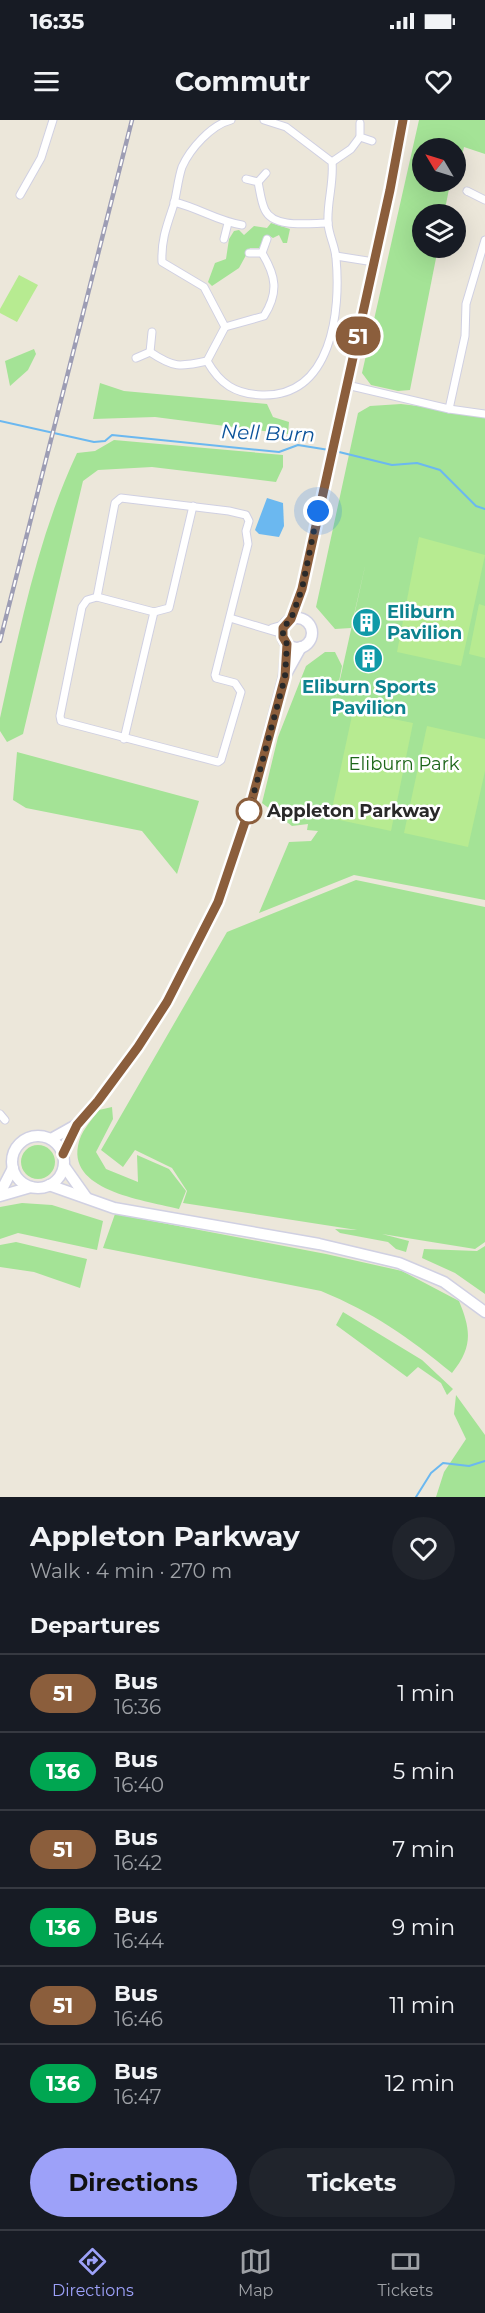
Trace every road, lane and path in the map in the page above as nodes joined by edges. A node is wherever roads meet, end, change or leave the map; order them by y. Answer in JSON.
{"nodes":[{"id":1,"x":53,"y":120,"type":"edge"},
{"id":2,"x":231,"y":120,"type":"edge"},
{"id":3,"x":264,"y":120,"type":"edge"},
{"id":4,"x":403,"y":120,"type":"edge"},
{"id":5,"x":220,"y":121,"type":"edge"},
{"id":6,"x":360,"y":123,"type":"dead end"},
{"id":7,"x":360,"y":137,"type":"junction"},
{"id":8,"x":372,"y":141,"type":"dead end"},
{"id":9,"x":332,"y":162,"type":"junction"},
{"id":10,"x":267,"y":173,"type":"dead end"},
{"id":11,"x":246,"y":179,"type":"dead end"},
{"id":12,"x":258,"y":182,"type":"junction"},
{"id":13,"x":468,"y":191,"type":"dead end"},
{"id":14,"x":20,"y":195,"type":"dead end"},
{"id":15,"x":485,"y":200,"type":"edge"},
{"id":16,"x":174,"y":202,"type":"junction"},
{"id":17,"x":228,"y":223,"type":"junction"},
{"id":18,"x":328,"y":223,"type":"junction"},
{"id":19,"x":242,"y":225,"type":"dead end"},
{"id":20,"x":224,"y":240,"type":"dead end"},
{"id":21,"x":267,"y":240,"type":"dead end"},
{"id":22,"x":485,"y":240,"type":"edge"},
{"id":23,"x":249,"y":253,"type":"dead end"},
{"id":24,"x":262,"y":253,"type":"junction"},
{"id":25,"x":336,"y":256,"type":"junction"},
{"id":26,"x":374,"y":262,"type":"junction"},
{"id":27,"x":225,"y":327,"type":"junction"},
{"id":28,"x":153,"y":332,"type":"dead end"},
{"id":29,"x":150,"y":352,"type":"junction"},
{"id":30,"x":136,"y":358,"type":"dead end"},
{"id":31,"x":207,"y":361,"type":"junction"},
{"id":32,"x":347,"y":385,"type":"junction"},
{"id":33,"x":449,"y":409,"type":"junction"},
{"id":34,"x":485,"y":414,"type":"edge"},
{"id":35,"x":193,"y":506,"type":"junction"},
{"id":36,"x":97,"y":597,"type":"junction"},
{"id":37,"x":154,"y":612,"type":"junction"},
{"id":38,"x":230,"y":618,"type":"junction"},
{"id":39,"x":290,"y":628,"type":"junction"},
{"id":40,"x":302,"y":647,"type":"junction"},
{"id":41,"x":285,"y":677,"type":"junction"},
{"id":42,"x":124,"y":739,"type":"junction"},
{"id":43,"x":77,"y":1125,"type":"junction"},
{"id":44,"x":51,"y":1139,"type":"junction"},
{"id":45,"x":63,"y":1154,"type":"junction"},
{"id":46,"x":64,"y":1166,"type":"junction"},
{"id":47,"x":13,"y":1168,"type":"junction"},
{"id":48,"x":49,"y":1185,"type":"junction"},
{"id":49,"x":32,"y":1187,"type":"junction"},
{"id":50,"x":0,"y":1195,"type":"edge"},
{"id":51,"x":89,"y":1199,"type":"junction"},
{"id":52,"x":485,"y":1311,"type":"edge"}],
"edges":[{"from":1,"to":14,"type":"street"},
{"from":2,"to":5,"type":"street"},
{"from":3,"to":9,"type":"street"},
{"from":4,"to":26,"type":"street"},
{"from":5,"to":16,"type":"street"},
{"from":6,"to":7,"type":"street"},
{"from":7,"to":8,"type":"street"},
{"from":7,"to":9,"type":"street"},
{"from":9,"to":18,"type":"street"},
{"from":10,"to":12,"type":"street"},
{"from":11,"to":12,"type":"street"},
{"from":12,"to":18,"type":"street"},
{"from":13,"to":15,"type":"street"},
{"from":16,"to":17,"type":"street"},
{"from":16,"to":27,"type":"street"},
{"from":17,"to":19,"type":"street"},
{"from":17,"to":20,"type":"street"},
{"from":18,"to":25,"type":"street"},
{"from":21,"to":24,"type":"street"},
{"from":22,"to":33,"type":"street"},
{"from":23,"to":24,"type":"street"},
{"from":24,"to":27,"type":"street"},
{"from":25,"to":26,"type":"street"},
{"from":25,"to":31,"type":"street"},
{"from":26,"to":32,"type":"street"},
{"from":27,"to":31,"type":"street"},
{"from":28,"to":29,"type":"street"},
{"from":29,"to":30,"type":"street"},
{"from":29,"to":31,"type":"street"},
{"from":32,"to":33,"type":"street"},
{"from":32,"to":39,"type":"street"},
{"from":33,"to":34,"type":"street"},
{"from":35,"to":36,"type":"street"},
{"from":35,"to":37,"type":"street"},
{"from":35,"to":38,"type":"street"},
{"from":36,"to":37,"type":"street"},
{"from":36,"to":42,"type":"street"},
{"from":37,"to":42,"type":"street"},
{"from":38,"to":39,"type":"street"},
{"from":38,"to":42,"type":"street"},
{"from":39,"to":40,"type":"street"},
{"from":39,"to":40,"type":"street"},
{"from":39,"to":41,"type":"street"},
{"from":40,"to":41,"type":"street"},
{"from":41,"to":43,"type":"street"},
{"from":43,"to":44,"type":"street"},
{"from":43,"to":45,"type":"street"},
{"from":44,"to":45,"type":"street"},
{"from":44,"to":47,"type":"street"},
{"from":45,"to":46,"type":"street"},
{"from":46,"to":48,"type":"street"},
{"from":46,"to":51,"type":"street"},
{"from":47,"to":49,"type":"street"},
{"from":47,"to":50,"type":"street"},
{"from":48,"to":49,"type":"street"},
{"from":48,"to":51,"type":"street"},
{"from":49,"to":50,"type":"street"},
{"from":51,"to":52,"type":"street"}]}
